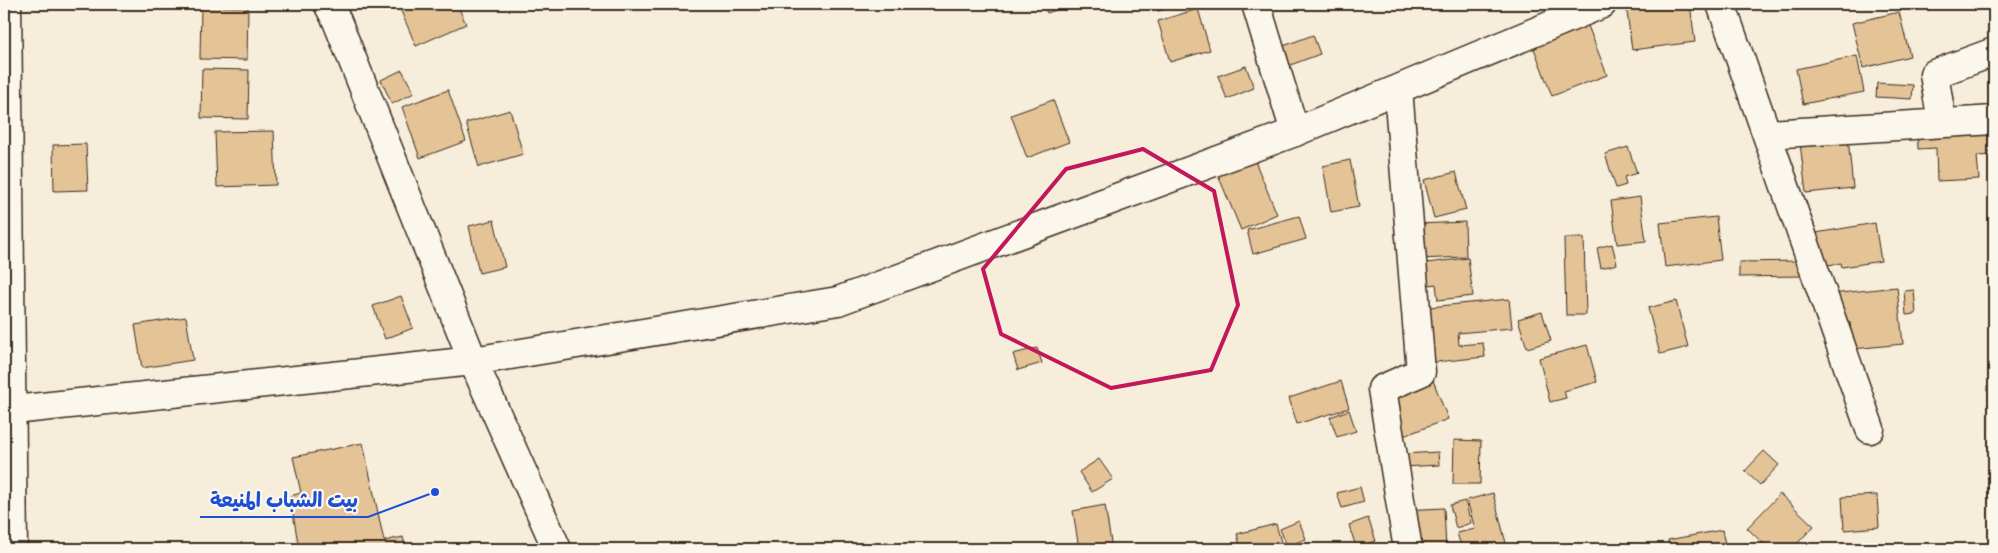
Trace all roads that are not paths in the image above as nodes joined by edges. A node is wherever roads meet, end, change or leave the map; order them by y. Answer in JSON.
{"nodes":[{"id":1,"x":7,"y":4,"type":"edge"},
{"id":2,"x":328,"y":4,"type":"edge"},
{"id":3,"x":1256,"y":4,"type":"edge"},
{"id":4,"x":1721,"y":4,"type":"edge"},
{"id":5,"x":1592,"y":6,"type":"edge"},
{"id":6,"x":1994,"y":52,"type":"edge"},
{"id":7,"x":1398,"y":89,"type":"junction"},
{"id":8,"x":1994,"y":120,"type":"edge"},
{"id":9,"x":1942,"y":123,"type":"junction"},
{"id":10,"x":1295,"y":132,"type":"junction"},
{"id":11,"x":1766,"y":134,"type":"junction"},
{"id":12,"x":473,"y":361,"type":"junction"},
{"id":13,"x":8,"y":411,"type":"edge"},
{"id":14,"x":1870,"y":428,"type":"dead end"},
{"id":15,"x":13,"y":549,"type":"edge"},
{"id":16,"x":557,"y":549,"type":"edge"},
{"id":17,"x":1408,"y":549,"type":"edge"}],
"edges":[{"from":1,"to":13,"type":"street"},
{"from":2,"to":12,"type":"street"},
{"from":3,"to":10,"type":"street"},
{"from":4,"to":11,"type":"street"},
{"from":5,"to":7,"type":"street"},
{"from":6,"to":9,"type":"street"},
{"from":7,"to":10,"type":"street"},
{"from":7,"to":17,"type":"street"},
{"from":8,"to":9,"type":"street"},
{"from":9,"to":11,"type":"street"},
{"from":10,"to":12,"type":"street"},
{"from":11,"to":14,"type":"street"},
{"from":12,"to":13,"type":"street"},
{"from":12,"to":16,"type":"street"},
{"from":13,"to":15,"type":"street"}]}
